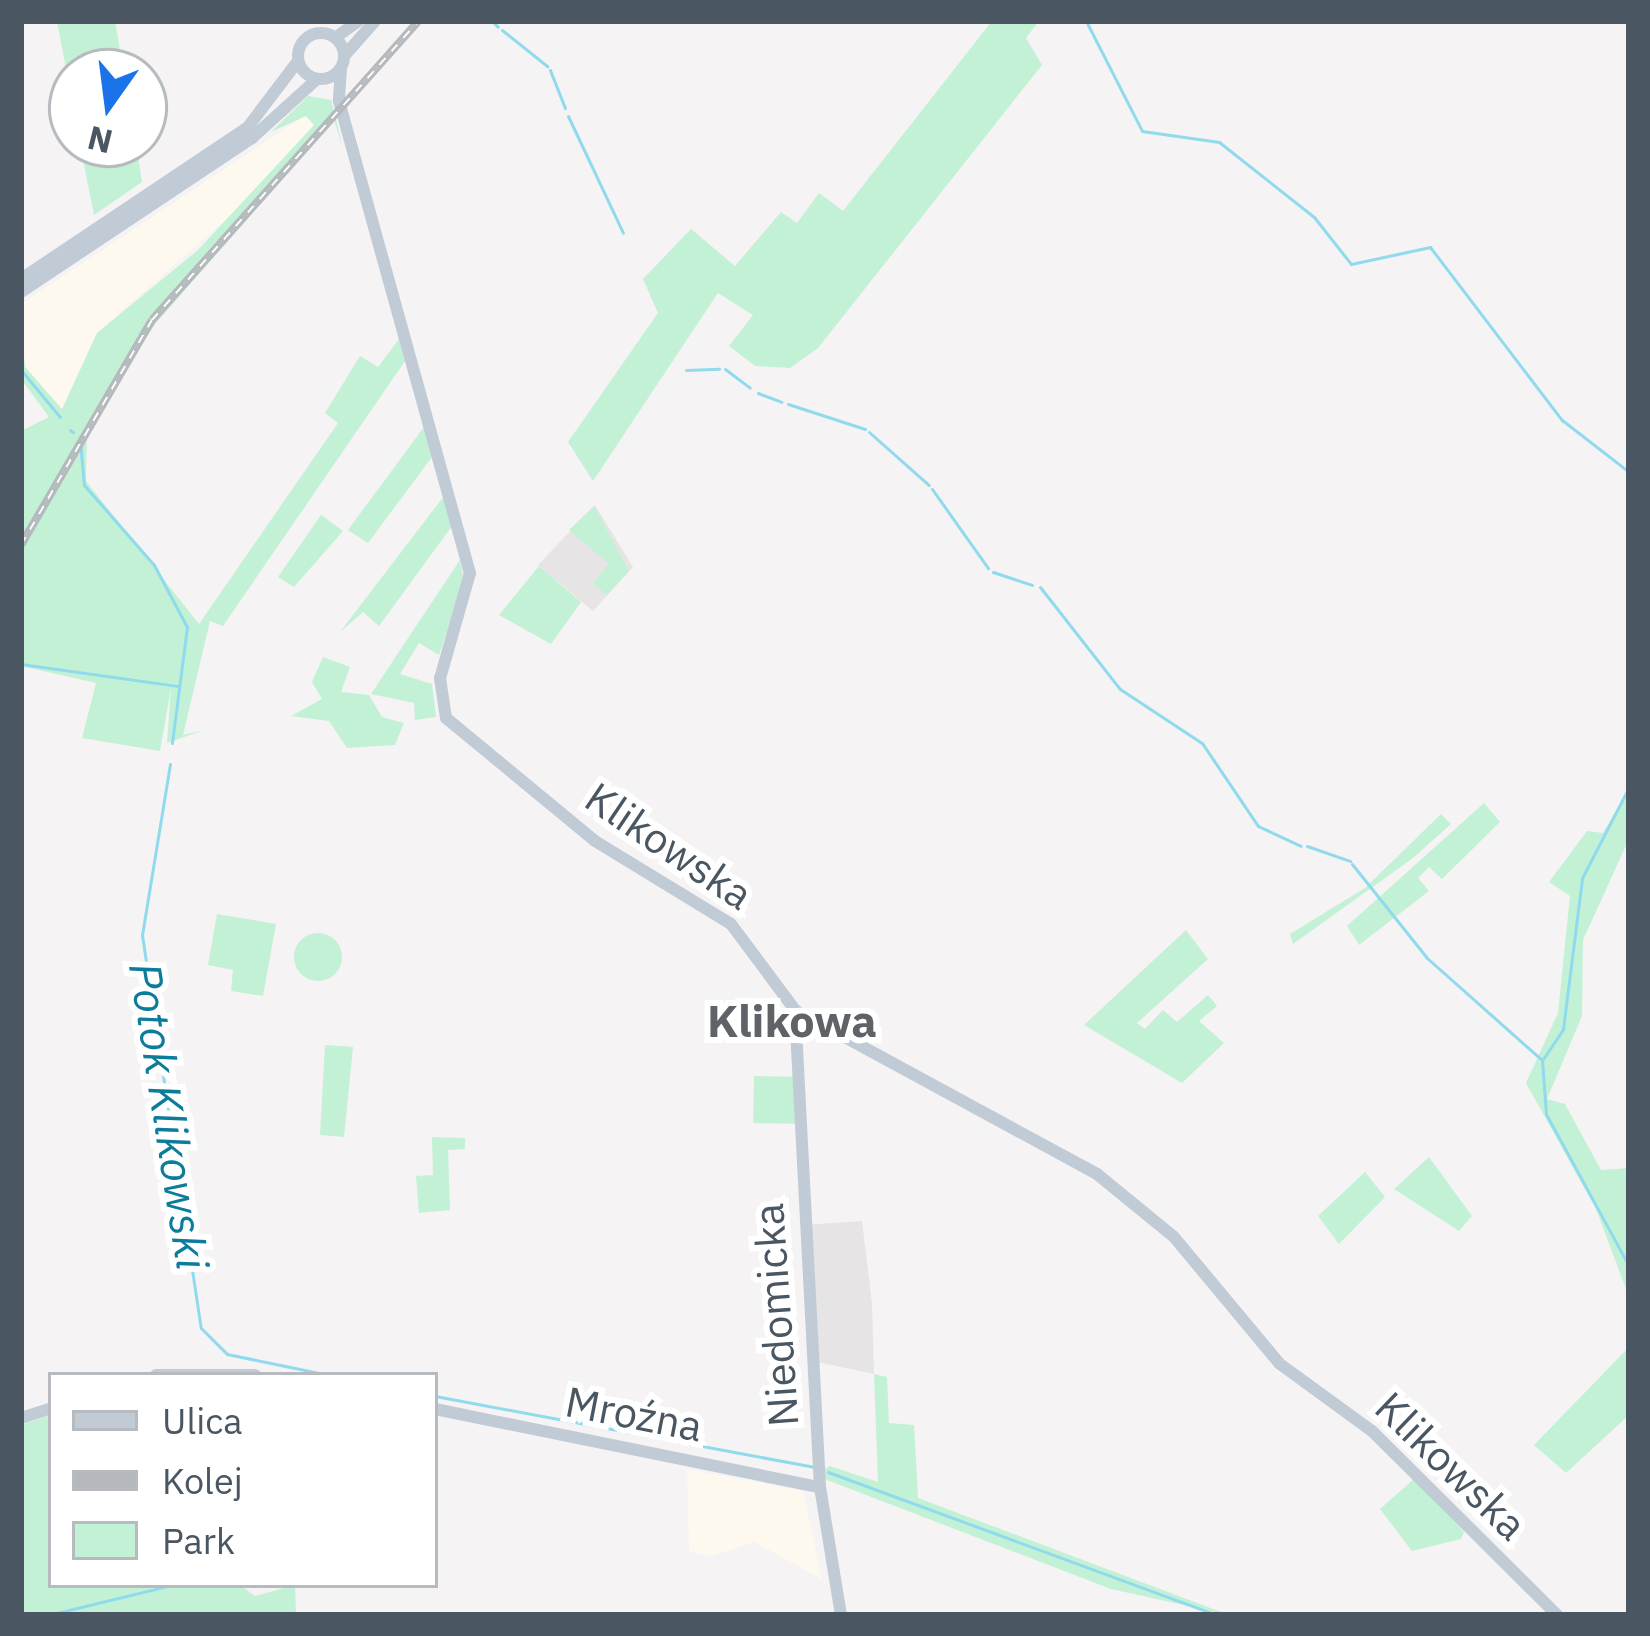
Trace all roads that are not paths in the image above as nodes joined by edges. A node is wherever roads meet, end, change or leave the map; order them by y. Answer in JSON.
{"nodes":[{"id":1,"x":317,"y":21,"type":"edge"},
{"id":2,"x":358,"y":21,"type":"edge"},
{"id":3,"x":376,"y":21,"type":"edge"},
{"id":4,"x":332,"y":36,"type":"junction"},
{"id":5,"x":309,"y":37,"type":"junction"},
{"id":6,"x":298,"y":61,"type":"junction"},
{"id":7,"x":343,"y":62,"type":"junction"},
{"id":8,"x":319,"y":79,"type":"junction"},
{"id":9,"x":339,"y":100,"type":"junction"},
{"id":10,"x":21,"y":279,"type":"edge"},
{"id":11,"x":21,"y":292,"type":"edge"},
{"id":12,"x":795,"y":1010,"type":"junction"},
{"id":13,"x":438,"y":1410,"type":"edge"},
{"id":14,"x":820,"y":1487,"type":"junction"},
{"id":15,"x":841,"y":1615,"type":"edge"},
{"id":16,"x":1557,"y":1615,"type":"edge"}],
"edges":[{"from":1,"to":4,"type":"street"},
{"from":1,"to":5,"type":"street"},
{"from":2,"to":4,"type":"street"},
{"from":3,"to":7,"type":"street"},
{"from":4,"to":5,"type":"street"},
{"from":4,"to":7,"type":"street"},
{"from":5,"to":6,"type":"street"},
{"from":6,"to":8,"type":"street"},
{"from":6,"to":10,"type":"street"},
{"from":7,"to":8,"type":"street"},
{"from":7,"to":9,"type":"street","name":"Klikowska"},
{"from":8,"to":9,"type":"street","name":"Klikowska"},
{"from":8,"to":11,"type":"street"},
{"from":9,"to":12,"type":"street","name":"Klikowska"},
{"from":12,"to":14,"type":"street","name":"Niedomicka"},
{"from":12,"to":16,"type":"street","name":"Klikowska"},
{"from":13,"to":14,"type":"street","name":"Mroźna"},
{"from":14,"to":15,"type":"street","name":"Niedomicka"}]}
